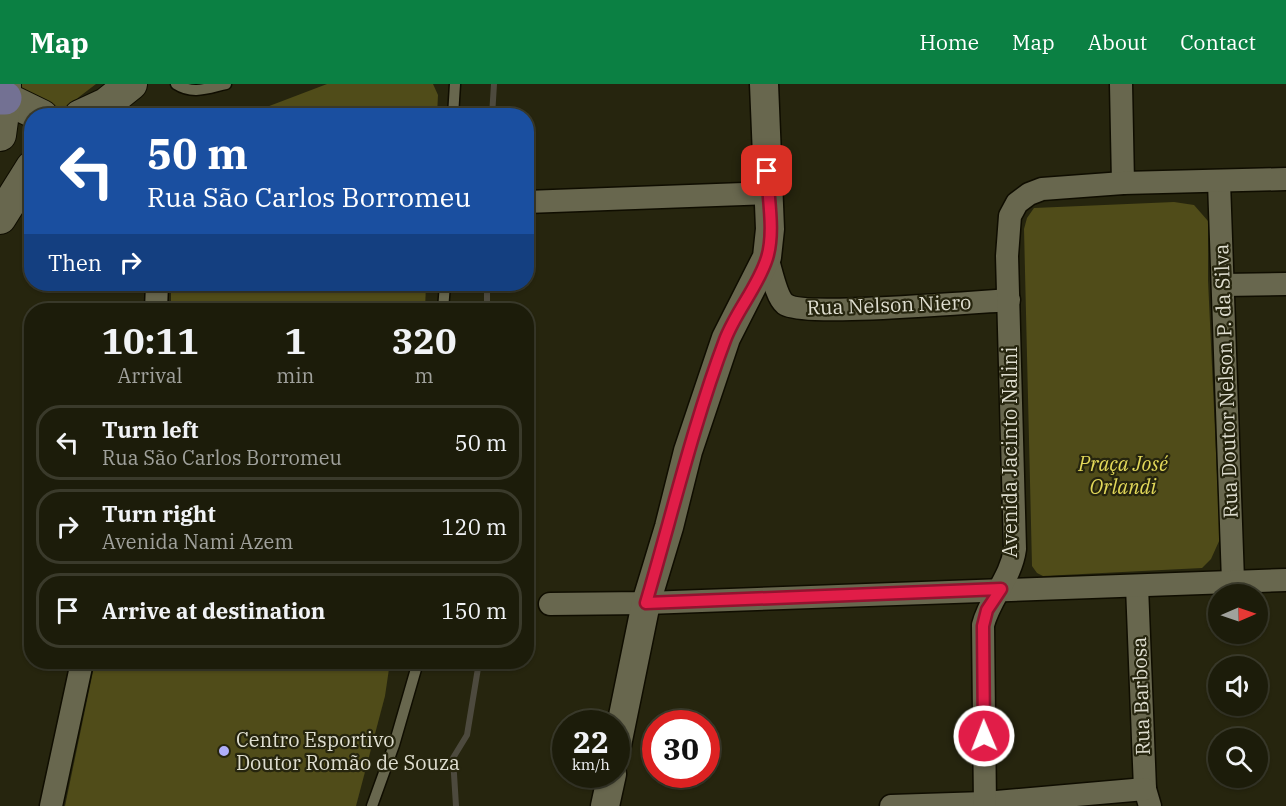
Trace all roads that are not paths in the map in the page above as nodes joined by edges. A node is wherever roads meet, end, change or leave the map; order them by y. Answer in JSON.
{"nodes":[{"id":1,"x":130,"y":84,"type":"edge"},
{"id":2,"x":176,"y":84,"type":"edge"},
{"id":3,"x":208,"y":84,"type":"edge"},
{"id":4,"x":226,"y":84,"type":"edge"},
{"id":5,"x":455,"y":84,"type":"edge"},
{"id":6,"x":764,"y":84,"type":"edge"},
{"id":7,"x":1121,"y":84,"type":"edge"},
{"id":8,"x":196,"y":92,"type":"junction"},
{"id":9,"x":3,"y":93,"type":"edge"},
{"id":10,"x":28,"y":108,"type":"edge"},
{"id":11,"x":103,"y":108,"type":"edge"},
{"id":12,"x":454,"y":108,"type":"edge"},
{"id":13,"x":0,"y":135,"type":"edge"},
{"id":14,"x":24,"y":158,"type":"edge"},
{"id":15,"x":0,"y":177,"type":"edge"},
{"id":16,"x":1286,"y":179,"type":"edge"},
{"id":17,"x":24,"y":180,"type":"edge"},
{"id":18,"x":1219,"y":182,"type":"junction"},
{"id":19,"x":1123,"y":183,"type":"junction"},
{"id":20,"x":768,"y":193,"type":"junction"},
{"id":21,"x":534,"y":202,"type":"edge"},
{"id":22,"x":0,"y":218,"type":"edge"},
{"id":23,"x":767,"y":257,"type":"junction"},
{"id":24,"x":1286,"y":284,"type":"edge"},
{"id":25,"x":1223,"y":285,"type":"junction"},
{"id":26,"x":1009,"y":300,"type":"junction"},
{"id":27,"x":1286,"y":579,"type":"edge"},
{"id":28,"x":1233,"y":581,"type":"junction"},
{"id":29,"x":1137,"y":586,"type":"junction"},
{"id":30,"x":1001,"y":589,"type":"junction"},
{"id":31,"x":646,"y":603,"type":"junction"},
{"id":32,"x":550,"y":604,"type":"dead end"},
{"id":33,"x":80,"y":669,"type":"edge"},
{"id":34,"x":416,"y":669,"type":"edge"},
{"id":35,"x":624,"y":710,"type":"edge"},
{"id":36,"x":609,"y":788,"type":"edge"},
{"id":37,"x":1147,"y":797,"type":"edge"},
{"id":38,"x":985,"y":804,"type":"edge"},
{"id":39,"x":51,"y":806,"type":"edge"},
{"id":40,"x":372,"y":806,"type":"edge"},
{"id":41,"x":605,"y":806,"type":"edge"},
{"id":42,"x":891,"y":806,"type":"edge"}],
"edges":[{"from":1,"to":11,"type":"main road"},
{"from":2,"to":8,"type":"lane"},
{"from":3,"to":8,"type":"lane"},
{"from":4,"to":8,"type":"lane"},
{"from":5,"to":12,"type":"lane"},
{"from":6,"to":20,"type":"street"},
{"from":7,"to":19,"type":"street"},
{"from":9,"to":10,"type":"main road"},
{"from":9,"to":13,"type":"main road"},
{"from":14,"to":15,"type":"main road"},
{"from":16,"to":18,"type":"street","name":"Avenida Jacinto Nalini"},
{"from":17,"to":22,"type":"main road"},
{"from":18,"to":19,"type":"street","name":"Avenida Jacinto Nalini"},
{"from":18,"to":25,"type":"street","name":"Rua Doutor Nelson P. da Silva"},
{"from":19,"to":26,"type":"street","name":"Avenida Jacinto Nalini"},
{"from":20,"to":21,"type":"street"},
{"from":20,"to":23,"type":"street"},
{"from":23,"to":26,"type":"street","name":"Rua Nelson Niero"},
{"from":23,"to":31,"type":"street"},
{"from":24,"to":25,"type":"street"},
{"from":25,"to":28,"type":"street","name":"Rua Doutor Nelson P. da Silva"},
{"from":26,"to":30,"type":"street","name":"Avenida Jacinto Nalini"},
{"from":27,"to":28,"type":"street"},
{"from":28,"to":29,"type":"street"},
{"from":29,"to":30,"type":"street"},
{"from":29,"to":37,"type":"street","name":"Rua Barbosa"},
{"from":30,"to":31,"type":"street"},
{"from":30,"to":38,"type":"street","name":"Avenida Jacinto Nalini"},
{"from":31,"to":32,"type":"street"},
{"from":31,"to":35,"type":"street"},
{"from":33,"to":39,"type":"street"},
{"from":34,"to":40,"type":"lane"},
{"from":36,"to":41,"type":"street"},
{"from":37,"to":38,"type":"street"},
{"from":38,"to":42,"type":"street"}]}
